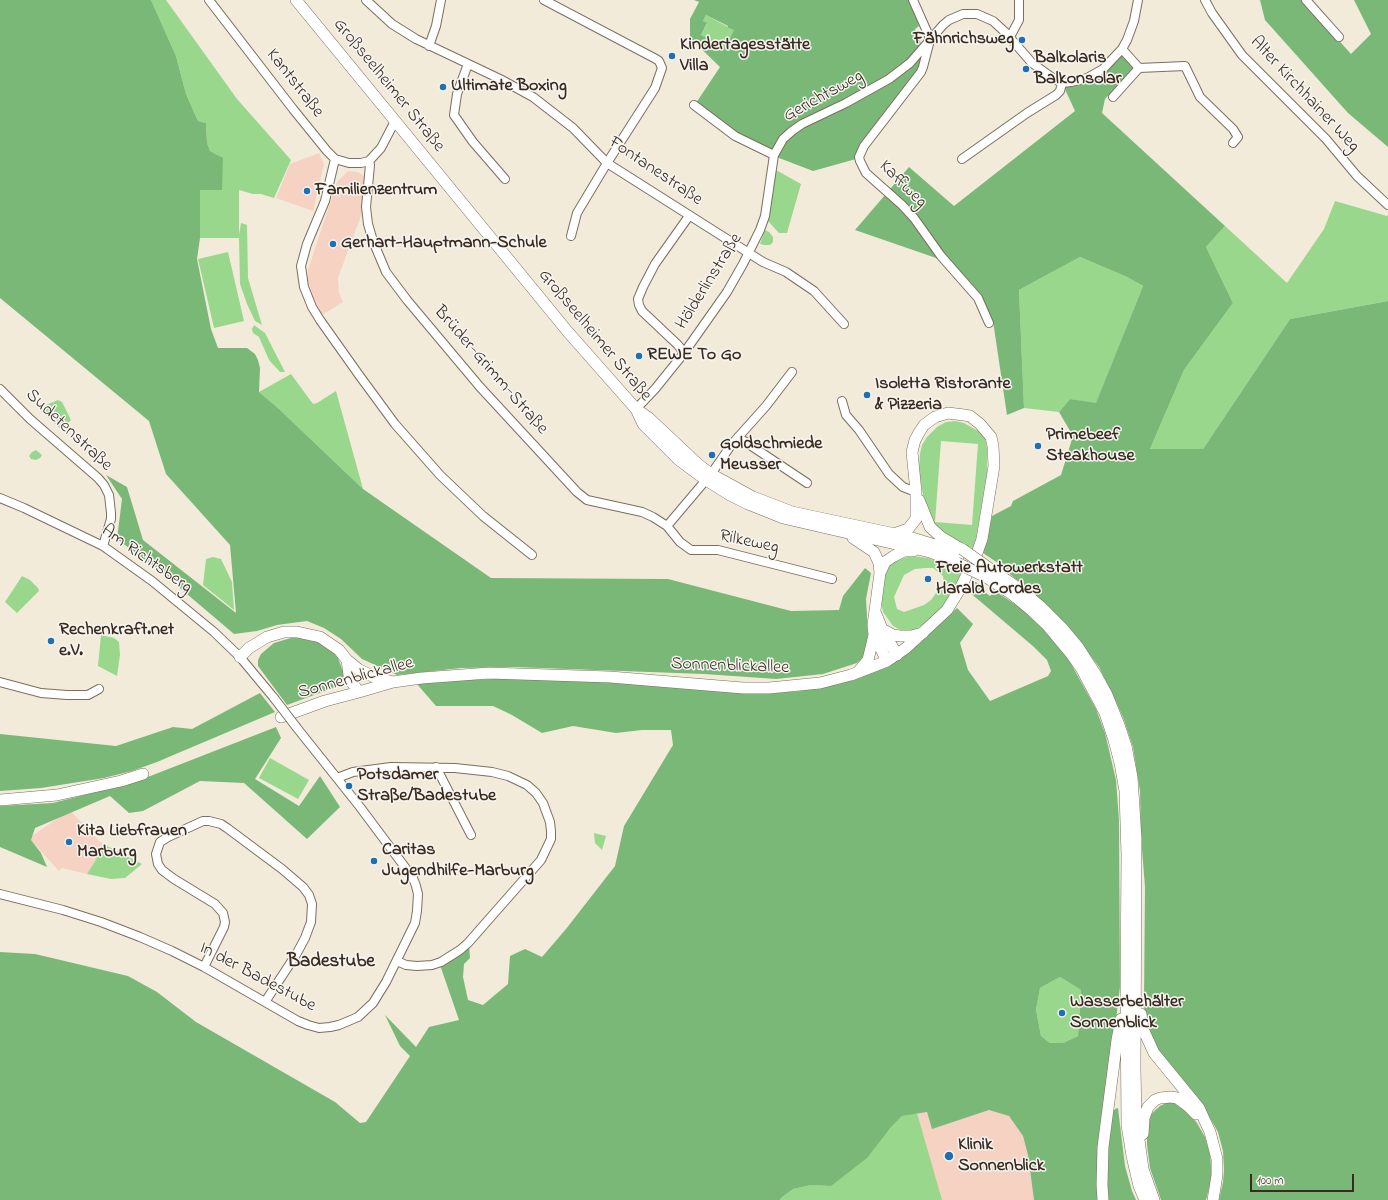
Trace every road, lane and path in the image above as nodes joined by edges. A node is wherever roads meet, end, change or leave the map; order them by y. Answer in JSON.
{"nodes":[{"id":1,"x":209,"y":0,"type":"edge"},
{"id":2,"x":296,"y":0,"type":"edge"},
{"id":3,"x":366,"y":0,"type":"edge"},
{"id":4,"x":441,"y":0,"type":"edge"},
{"id":5,"x":544,"y":0,"type":"edge"},
{"id":6,"x":913,"y":0,"type":"edge"},
{"id":7,"x":1019,"y":0,"type":"edge"},
{"id":8,"x":1138,"y":0,"type":"edge"},
{"id":9,"x":1205,"y":0,"type":"edge"},
{"id":10,"x":1306,"y":0,"type":"edge"},
{"id":11,"x":1010,"y":37,"type":"junction"},
{"id":12,"x":1339,"y":37,"type":"dead end"},
{"id":13,"x":930,"y":40,"type":"junction"},
{"id":14,"x":429,"y":46,"type":"junction"},
{"id":15,"x":1122,"y":49,"type":"junction"},
{"id":16,"x":468,"y":64,"type":"junction"},
{"id":17,"x":1139,"y":68,"type":"junction"},
{"id":18,"x":1062,"y":83,"type":"junction"},
{"id":19,"x":1113,"y":97,"type":"dead end"},
{"id":20,"x":694,"y":105,"type":"dead end"},
{"id":21,"x":395,"y":122,"type":"junction"},
{"id":22,"x":1233,"y":142,"type":"dead end"},
{"id":23,"x":774,"y":155,"type":"junction"},
{"id":24,"x":335,"y":159,"type":"junction"},
{"id":25,"x":962,"y":159,"type":"dead end"},
{"id":26,"x":369,"y":160,"type":"junction"},
{"id":27,"x":607,"y":163,"type":"junction"},
{"id":28,"x":505,"y":180,"type":"dead end"},
{"id":29,"x":1388,"y":205,"type":"edge"},
{"id":30,"x":689,"y":216,"type":"junction"},
{"id":31,"x":571,"y":236,"type":"dead end"},
{"id":32,"x":749,"y":253,"type":"junction"},
{"id":33,"x":989,"y":323,"type":"dead end"},
{"id":34,"x":844,"y":324,"type":"dead end"},
{"id":35,"x":684,"y":353,"type":"junction"},
{"id":36,"x":792,"y":372,"type":"dead end"},
{"id":37,"x":0,"y":389,"type":"edge"},
{"id":38,"x":842,"y":402,"type":"dead end"},
{"id":39,"x":636,"y":409,"type":"junction"},
{"id":40,"x":738,"y":437,"type":"junction"},
{"id":41,"x":709,"y":477,"type":"junction"},
{"id":42,"x":807,"y":483,"type":"dead end"},
{"id":43,"x":916,"y":492,"type":"junction"},
{"id":44,"x":0,"y":498,"type":"edge"},
{"id":45,"x":667,"y":526,"type":"junction"},
{"id":46,"x":840,"y":531,"type":"junction"},
{"id":47,"x":894,"y":534,"type":"junction"},
{"id":48,"x":103,"y":546,"type":"junction"},
{"id":49,"x":930,"y":552,"type":"junction"},
{"id":50,"x":532,"y":555,"type":"dead end"},
{"id":51,"x":960,"y":555,"type":"junction"},
{"id":52,"x":880,"y":573,"type":"junction"},
{"id":53,"x":989,"y":574,"type":"junction"},
{"id":54,"x":832,"y":579,"type":"dead end"},
{"id":55,"x":878,"y":632,"type":"junction"},
{"id":56,"x":925,"y":632,"type":"junction"},
{"id":57,"x":897,"y":655,"type":"junction"},
{"id":58,"x":240,"y":657,"type":"junction"},
{"id":59,"x":347,"y":660,"type":"junction"},
{"id":60,"x":887,"y":661,"type":"junction"},
{"id":61,"x":358,"y":669,"type":"junction"},
{"id":62,"x":858,"y":672,"type":"junction"},
{"id":63,"x":0,"y":682,"type":"edge"},
{"id":64,"x":393,"y":682,"type":"junction"},
{"id":65,"x":99,"y":689,"type":"dead end"},
{"id":66,"x":359,"y":692,"type":"junction"},
{"id":67,"x":281,"y":717,"type":"dead end"},
{"id":68,"x":436,"y":767,"type":"junction"},
{"id":69,"x":143,"y":774,"type":"dead end"},
{"id":70,"x":337,"y":778,"type":"junction"},
{"id":71,"x":0,"y":800,"type":"edge"},
{"id":72,"x":471,"y":835,"type":"dead end"},
{"id":73,"x":0,"y":894,"type":"edge"},
{"id":74,"x":397,"y":960,"type":"junction"},
{"id":75,"x":1136,"y":964,"type":"junction"},
{"id":76,"x":204,"y":967,"type":"junction"},
{"id":77,"x":1126,"y":995,"type":"junction"},
{"id":78,"x":265,"y":1002,"type":"junction"},
{"id":79,"x":1210,"y":1132,"type":"junction"},
{"id":80,"x":1147,"y":1182,"type":"junction"},
{"id":81,"x":1103,"y":1200,"type":"edge"},
{"id":82,"x":1145,"y":1200,"type":"edge"},
{"id":83,"x":1154,"y":1200,"type":"edge"},
{"id":84,"x":1213,"y":1200,"type":"edge"}],
"edges":[{"from":1,"to":24,"type":"street","name":"Kantstraße"},
{"from":2,"to":21,"type":"main road","name":"Großseelheimer Straße"},
{"from":3,"to":14,"type":"street","name":"Fontanestraße"},
{"from":4,"to":14,"type":"street"},
{"from":5,"to":27,"type":"street"},
{"from":6,"to":13,"type":"street"},
{"from":7,"to":11,"type":"street"},
{"from":8,"to":15,"type":"street"},
{"from":9,"to":29,"type":"street","name":"Alter Kirchhainer Weg"},
{"from":10,"to":12,"type":"street"},
{"from":11,"to":13,"type":"street","name":"Gerichtsweg"},
{"from":11,"to":18,"type":"street","name":"Gerichtsweg"},
{"from":13,"to":23,"type":"street","name":"Gerichtsweg"},
{"from":13,"to":33,"type":"street","name":"Kaffweg"},
{"from":14,"to":16,"type":"street","name":"Fontanestraße"},
{"from":15,"to":17,"type":"street"},
{"from":15,"to":18,"type":"street"},
{"from":16,"to":27,"type":"street","name":"Fontanestraße"},
{"from":16,"to":28,"type":"street"},
{"from":17,"to":19,"type":"street"},
{"from":17,"to":22,"type":"street"},
{"from":18,"to":25,"type":"street"},
{"from":20,"to":23,"type":"street"},
{"from":21,"to":26,"type":"street"},
{"from":21,"to":39,"type":"main road","name":"Großseelheimer Straße"},
{"from":23,"to":32,"type":"street","name":"Hölderlinstraße"},
{"from":24,"to":26,"type":"street"},
{"from":24,"to":50,"type":"street"},
{"from":26,"to":45,"type":"street","name":"Brüder-Grimm-Straße"},
{"from":27,"to":30,"type":"street","name":"Fontanestraße"},
{"from":27,"to":31,"type":"street"},
{"from":30,"to":32,"type":"street","name":"Fontanestraße"},
{"from":30,"to":35,"type":"street"},
{"from":32,"to":34,"type":"street","name":"Fontanestraße"},
{"from":32,"to":35,"type":"street","name":"Hölderlinstraße"},
{"from":35,"to":39,"type":"street","name":"Hölderlinstraße"},
{"from":36,"to":40,"type":"street"},
{"from":37,"to":48,"type":"street","name":"Sudetenstraße"},
{"from":38,"to":43,"type":"street"},
{"from":39,"to":41,"type":"main road","name":"Großseelheimer Straße"},
{"from":40,"to":41,"type":"street"},
{"from":40,"to":42,"type":"street"},
{"from":41,"to":45,"type":"street"},
{"from":41,"to":46,"type":"main road","name":"Großseelheimer Straße"},
{"from":41,"to":47,"type":"main road"},
{"from":43,"to":47,"type":"main road"},
{"from":43,"to":51,"type":"main road"},
{"from":43,"to":56,"type":"main road","name":"Sonnenblickallee"},
{"from":44,"to":48,"type":"street","name":"Am Richtsberg"},
{"from":45,"to":54,"type":"street","name":"Rilkeweg"},
{"from":46,"to":49,"type":"main road","name":"Großseelheimer Straße"},
{"from":46,"to":52,"type":"main road"},
{"from":47,"to":51,"type":"main road"},
{"from":48,"to":58,"type":"street","name":"Am Richtsberg"},
{"from":49,"to":51,"type":"main road"},
{"from":49,"to":52,"type":"main road"},
{"from":51,"to":53,"type":"main road","bridge":true},
{"from":52,"to":55,"type":"main road"},
{"from":53,"to":75,"type":"main road"},
{"from":53,"to":77,"type":"main road"},
{"from":55,"to":56,"type":"main road"},
{"from":55,"to":57,"type":"main road"},
{"from":55,"to":60,"type":"main road"},
{"from":55,"to":62,"type":"main road"},
{"from":56,"to":57,"type":"main road","name":"Sonnenblickallee"},
{"from":57,"to":60,"type":"main road","name":"Sonnenblickallee"},
{"from":58,"to":59,"type":"main road"},
{"from":58,"to":70,"type":"street","name":"In der Badestube","bridge":true},
{"from":59,"to":61,"type":"main road"},
{"from":59,"to":66,"type":"main road"},
{"from":60,"to":62,"type":"main road","name":"Sonnenblickallee"},
{"from":61,"to":64,"type":"main road"},
{"from":61,"to":66,"type":"main road"},
{"from":62,"to":64,"type":"main road","name":"Sonnenblickallee"},
{"from":63,"to":65,"type":"street"},
{"from":64,"to":66,"type":"main road","name":"Sonnenblickallee"},
{"from":66,"to":67,"type":"main road","name":"Sonnenblickallee"},
{"from":68,"to":70,"type":"street"},
{"from":68,"to":72,"type":"street"},
{"from":68,"to":74,"type":"street"},
{"from":69,"to":71,"type":"main road"},
{"from":70,"to":74,"type":"street","name":"In der Badestube"},
{"from":73,"to":76,"type":"street","name":"In der Badestube"},
{"from":74,"to":78,"type":"street","name":"In der Badestube"},
{"from":75,"to":79,"type":"main road"},
{"from":75,"to":80,"type":"main road"},
{"from":76,"to":78,"type":"street","name":"In der Badestube"},
{"from":76,"to":78,"type":"street"},
{"from":77,"to":81,"type":"main road"},
{"from":77,"to":82,"type":"main road"},
{"from":79,"to":80,"type":"main road"},
{"from":79,"to":84,"type":"main road"},
{"from":80,"to":83,"type":"main road"}]}
